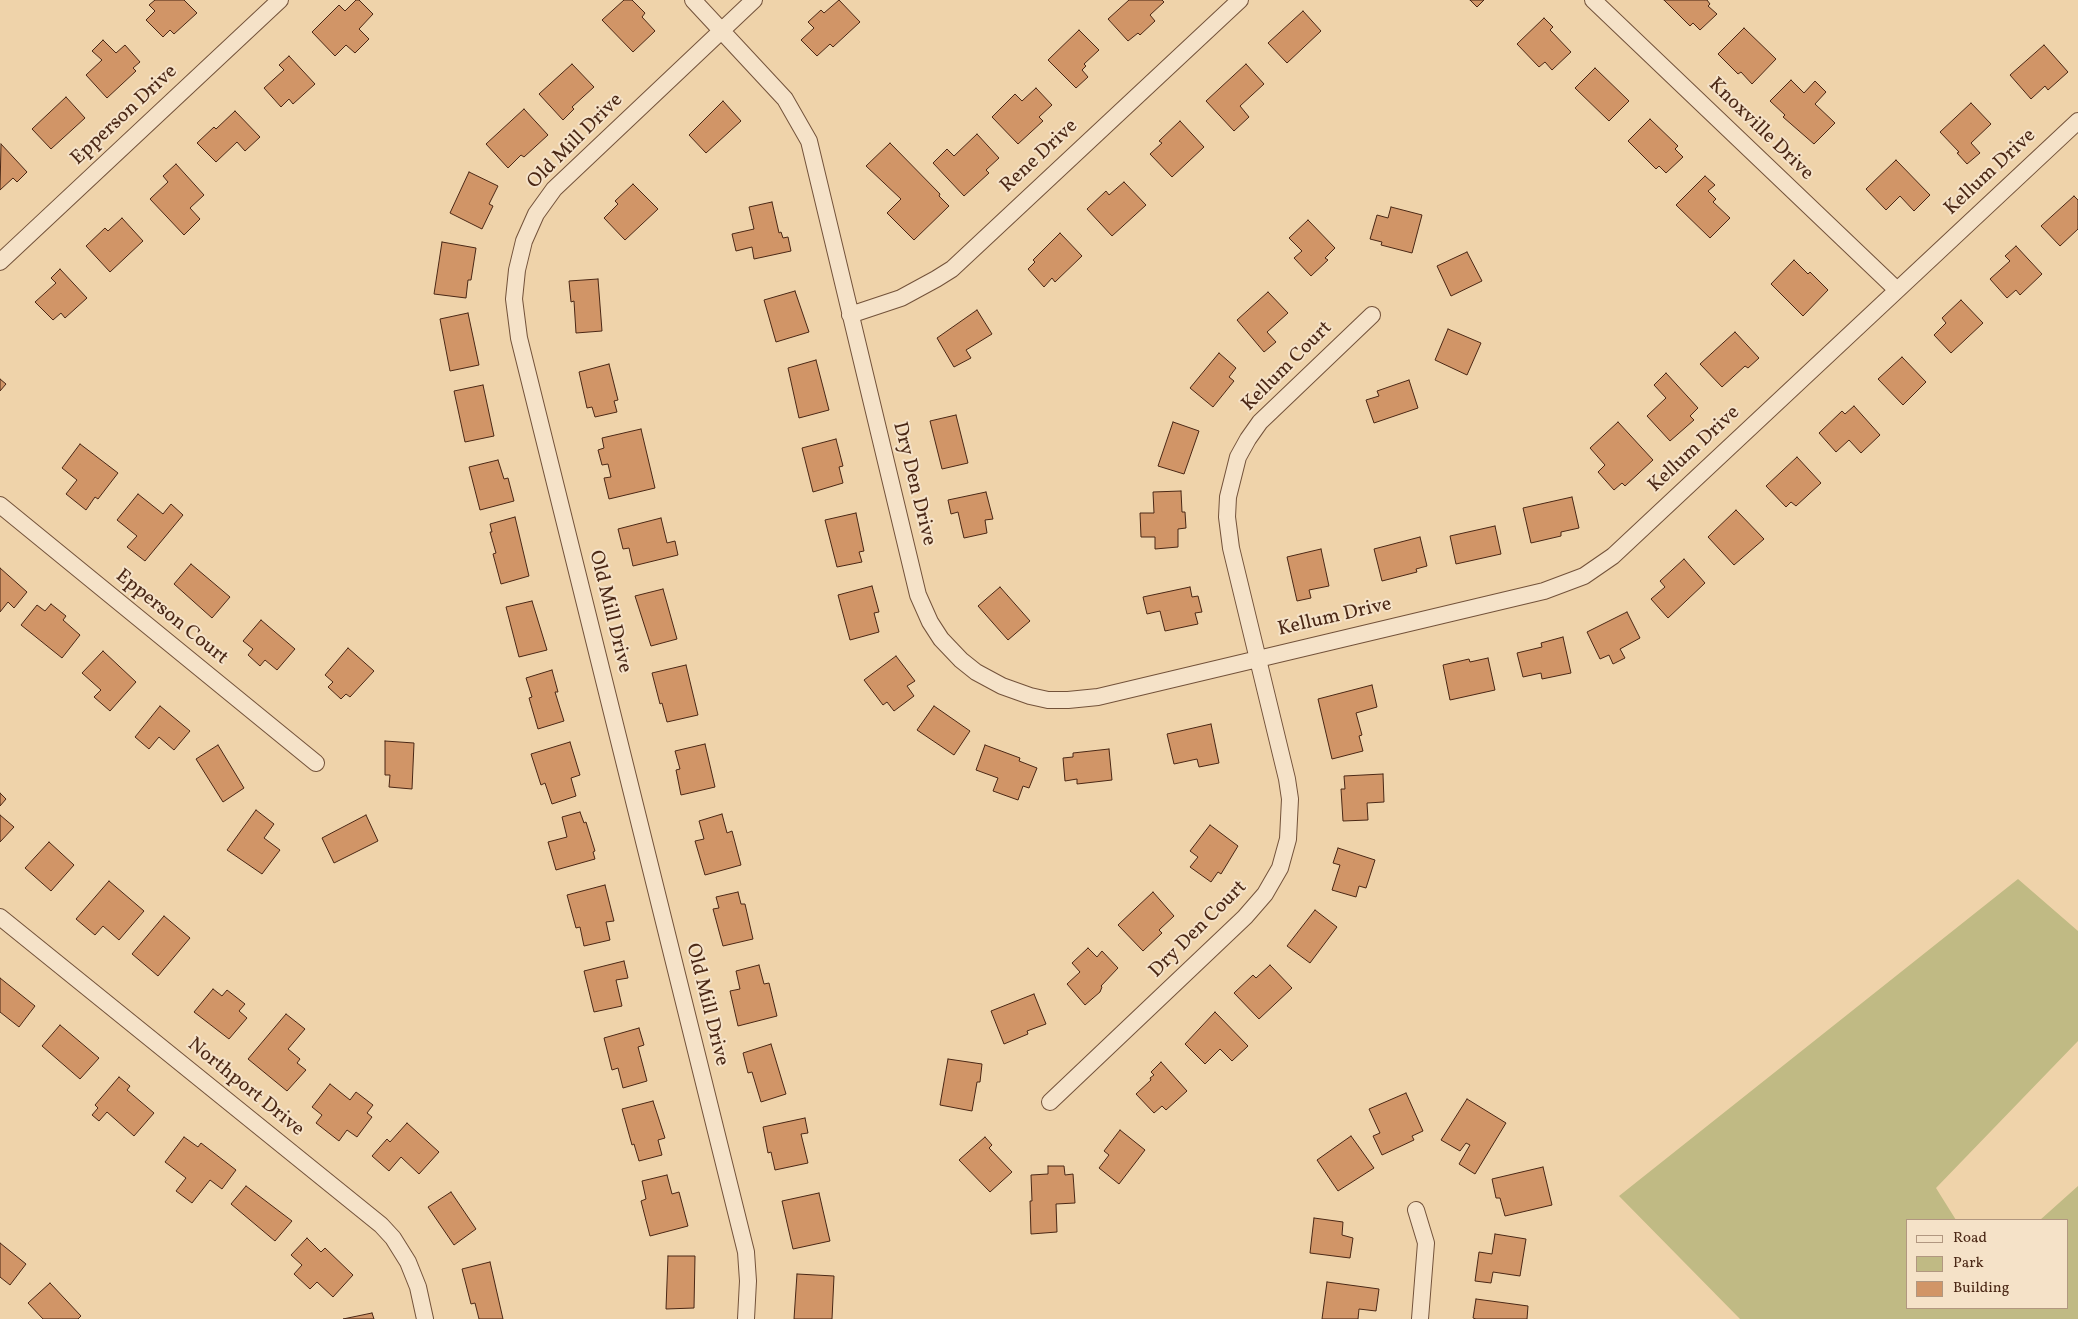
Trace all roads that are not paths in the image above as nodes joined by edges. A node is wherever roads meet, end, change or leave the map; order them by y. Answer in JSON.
{"nodes":[{"id":1,"x":280,"y":0,"type":"edge"},
{"id":2,"x":692,"y":0,"type":"edge"},
{"id":3,"x":754,"y":0,"type":"edge"},
{"id":4,"x":1240,"y":0,"type":"edge"},
{"id":5,"x":1593,"y":0,"type":"edge"},
{"id":6,"x":721,"y":31,"type":"junction"},
{"id":7,"x":2078,"y":121,"type":"edge"},
{"id":8,"x":0,"y":262,"type":"edge"},
{"id":9,"x":1897,"y":290,"type":"junction"},
{"id":10,"x":850,"y":315,"type":"junction"},
{"id":11,"x":1372,"y":315,"type":"dead end"},
{"id":12,"x":0,"y":505,"type":"edge"},
{"id":13,"x":1258,"y":658,"type":"junction"},
{"id":14,"x":316,"y":763,"type":"dead end"},
{"id":15,"x":0,"y":917,"type":"edge"},
{"id":16,"x":1050,"y":1102,"type":"dead end"},
{"id":17,"x":1416,"y":1210,"type":"dead end"},
{"id":18,"x":425,"y":1319,"type":"edge"},
{"id":19,"x":746,"y":1319,"type":"edge"},
{"id":20,"x":1420,"y":1319,"type":"edge"}],
"edges":[{"from":1,"to":8,"type":"street","name":"Epperson Drive"},
{"from":2,"to":6,"type":"street"},
{"from":3,"to":6,"type":"street","name":"Old Mill Drive"},
{"from":4,"to":10,"type":"street","name":"Rene Drive"},
{"from":5,"to":9,"type":"street","name":"Knoxville Drive"},
{"from":6,"to":10,"type":"street","name":"Dry Den Drive"},
{"from":6,"to":19,"type":"street","name":"Old Mill Drive"},
{"from":7,"to":9,"type":"street","name":"Kellum Drive"},
{"from":9,"to":13,"type":"street","name":"Kellum Drive"},
{"from":10,"to":13,"type":"street","name":"Dry Den Drive"},
{"from":11,"to":13,"type":"street","name":"Kellum Court"},
{"from":12,"to":14,"type":"street","name":"Epperson Court"},
{"from":13,"to":16,"type":"street","name":"Dry Den Court"},
{"from":15,"to":18,"type":"street","name":"Northport Drive"},
{"from":17,"to":20,"type":"street"}]}
